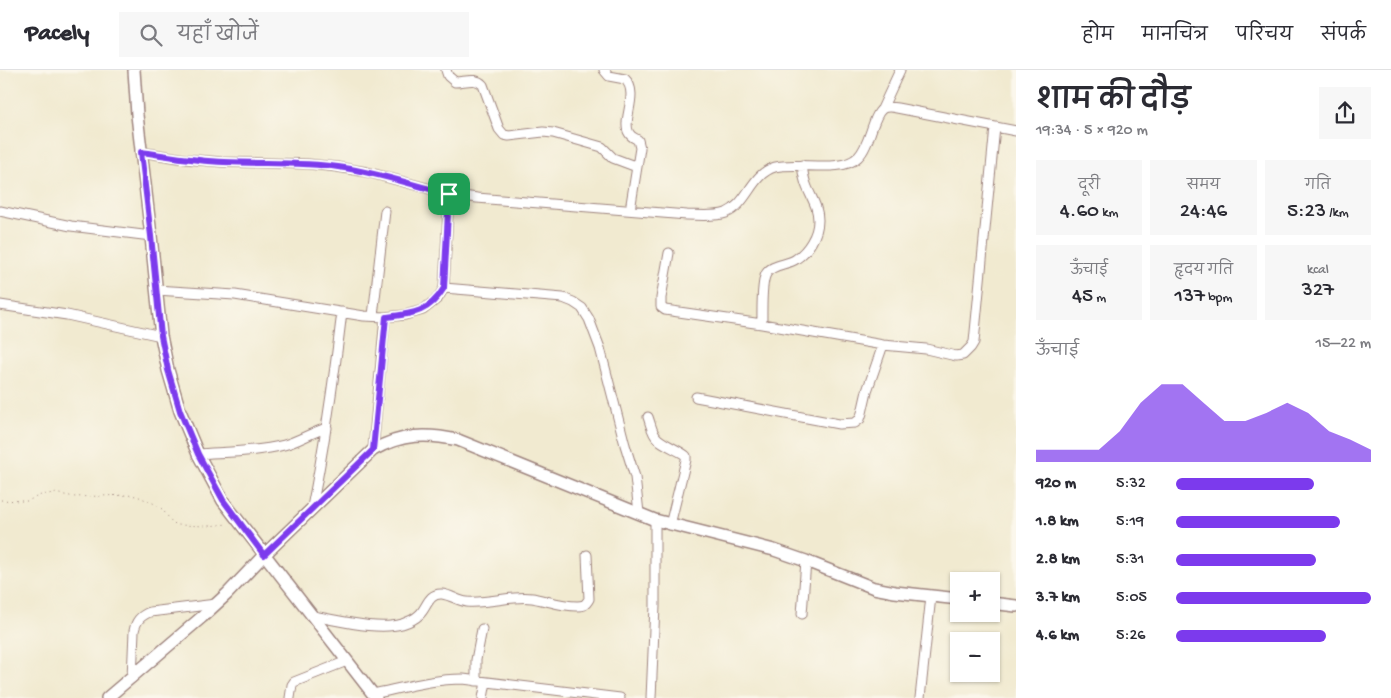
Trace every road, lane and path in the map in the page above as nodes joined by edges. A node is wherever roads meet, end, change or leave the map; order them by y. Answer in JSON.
{"nodes":[{"id":1,"x":134,"y":70,"type":"edge"},
{"id":2,"x":446,"y":70,"type":"edge"},
{"id":3,"x":604,"y":70,"type":"edge"},
{"id":4,"x":900,"y":70,"type":"edge"},
{"id":5,"x":882,"y":109,"type":"junction"},
{"id":6,"x":995,"y":127,"type":"junction"},
{"id":7,"x":1016,"y":131,"type":"edge"},
{"id":8,"x":141,"y":152,"type":"junction"},
{"id":9,"x":802,"y":165,"type":"junction"},
{"id":10,"x":637,"y":167,"type":"junction"},
{"id":11,"x":449,"y":194,"type":"junction"},
{"id":12,"x":630,"y":210,"type":"junction"},
{"id":13,"x":0,"y":211,"type":"edge"},
{"id":14,"x":385,"y":211,"type":"dead end"},
{"id":15,"x":151,"y":236,"type":"junction"},
{"id":16,"x":669,"y":254,"type":"dead end"},
{"id":17,"x":444,"y":288,"type":"junction"},
{"id":18,"x":156,"y":290,"type":"junction"},
{"id":19,"x":0,"y":305,"type":"edge"},
{"id":20,"x":342,"y":312,"type":"junction"},
{"id":21,"x":373,"y":316,"type":"junction"},
{"id":22,"x":386,"y":317,"type":"junction"},
{"id":23,"x":762,"y":324,"type":"junction"},
{"id":24,"x":161,"y":336,"type":"junction"},
{"id":25,"x":883,"y":344,"type":"junction"},
{"id":26,"x":696,"y":397,"type":"dead end"},
{"id":27,"x":648,"y":417,"type":"dead end"},
{"id":28,"x":327,"y":428,"type":"junction"},
{"id":29,"x":373,"y":450,"type":"junction"},
{"id":30,"x":198,"y":454,"type":"junction"},
{"id":31,"x":2,"y":500,"type":"dead end"},
{"id":32,"x":312,"y":507,"type":"junction"},
{"id":33,"x":639,"y":513,"type":"junction"},
{"id":34,"x":655,"y":520,"type":"junction"},
{"id":35,"x":238,"y":521,"type":"junction"},
{"id":36,"x":670,"y":524,"type":"junction"},
{"id":37,"x":264,"y":555,"type":"junction"},
{"id":38,"x":587,"y":555,"type":"dead end"},
{"id":39,"x":806,"y":561,"type":"junction"},
{"id":40,"x":931,"y":596,"type":"junction"},
{"id":41,"x":950,"y":598,"type":"edge"},
{"id":42,"x":216,"y":604,"type":"junction"},
{"id":43,"x":1000,"y":604,"type":"edge"},
{"id":44,"x":1016,"y":606,"type":"edge"},
{"id":45,"x":802,"y":614,"type":"dead end"},
{"id":46,"x":312,"y":616,"type":"junction"},
{"id":47,"x":482,"y":629,"type":"dead end"},
{"id":48,"x":347,"y":661,"type":"junction"},
{"id":49,"x":132,"y":678,"type":"junction"},
{"id":50,"x":476,"y":680,"type":"junction"},
{"id":51,"x":486,"y":682,"type":"junction"},
{"id":52,"x":374,"y":696,"type":"edge"},
{"id":53,"x":108,"y":698,"type":"edge"},
{"id":54,"x":290,"y":698,"type":"edge"},
{"id":55,"x":482,"y":698,"type":"edge"},
{"id":56,"x":620,"y":698,"type":"edge"},
{"id":57,"x":651,"y":698,"type":"edge"},
{"id":58,"x":920,"y":698,"type":"edge"}],
"edges":[{"from":1,"to":8,"type":"street"},
{"from":2,"to":10,"type":"street"},
{"from":3,"to":10,"type":"street"},
{"from":4,"to":5,"type":"street"},
{"from":5,"to":6,"type":"street"},
{"from":5,"to":9,"type":"street"},
{"from":6,"to":7,"type":"street"},
{"from":6,"to":25,"type":"street"},
{"from":8,"to":11,"type":"street"},
{"from":8,"to":15,"type":"street"},
{"from":9,"to":12,"type":"street"},
{"from":9,"to":23,"type":"street"},
{"from":10,"to":12,"type":"street"},
{"from":11,"to":12,"type":"street"},
{"from":11,"to":17,"type":"street"},
{"from":13,"to":15,"type":"street"},
{"from":14,"to":21,"type":"street"},
{"from":15,"to":18,"type":"street"},
{"from":16,"to":23,"type":"street"},
{"from":17,"to":22,"type":"street"},
{"from":17,"to":33,"type":"street"},
{"from":18,"to":20,"type":"street"},
{"from":18,"to":24,"type":"street"},
{"from":19,"to":24,"type":"street"},
{"from":20,"to":21,"type":"street"},
{"from":20,"to":28,"type":"street"},
{"from":21,"to":22,"type":"street"},
{"from":22,"to":29,"type":"street"},
{"from":23,"to":25,"type":"street"},
{"from":24,"to":30,"type":"street"},
{"from":25,"to":26,"type":"street"},
{"from":27,"to":36,"type":"street"},
{"from":28,"to":30,"type":"street"},
{"from":28,"to":32,"type":"street"},
{"from":29,"to":32,"type":"street"},
{"from":29,"to":33,"type":"street"},
{"from":30,"to":35,"type":"street"},
{"from":31,"to":35,"type":"path"},
{"from":32,"to":37,"type":"street"},
{"from":33,"to":34,"type":"street"},
{"from":34,"to":36,"type":"street"},
{"from":34,"to":57,"type":"street"},
{"from":35,"to":37,"type":"street"},
{"from":36,"to":39,"type":"street"},
{"from":37,"to":42,"type":"street"},
{"from":37,"to":46,"type":"street"},
{"from":38,"to":46,"type":"street"},
{"from":39,"to":40,"type":"street"},
{"from":39,"to":45,"type":"street"},
{"from":40,"to":41,"type":"street"},
{"from":40,"to":58,"type":"street"},
{"from":42,"to":49,"type":"street"},
{"from":42,"to":49,"type":"street"},
{"from":43,"to":44,"type":"street"},
{"from":46,"to":48,"type":"street"},
{"from":47,"to":50,"type":"street"},
{"from":48,"to":52,"type":"street"},
{"from":48,"to":54,"type":"street"},
{"from":49,"to":53,"type":"street"},
{"from":50,"to":51,"type":"street"},
{"from":50,"to":52,"type":"street"},
{"from":51,"to":55,"type":"street"},
{"from":51,"to":56,"type":"street"}]}
